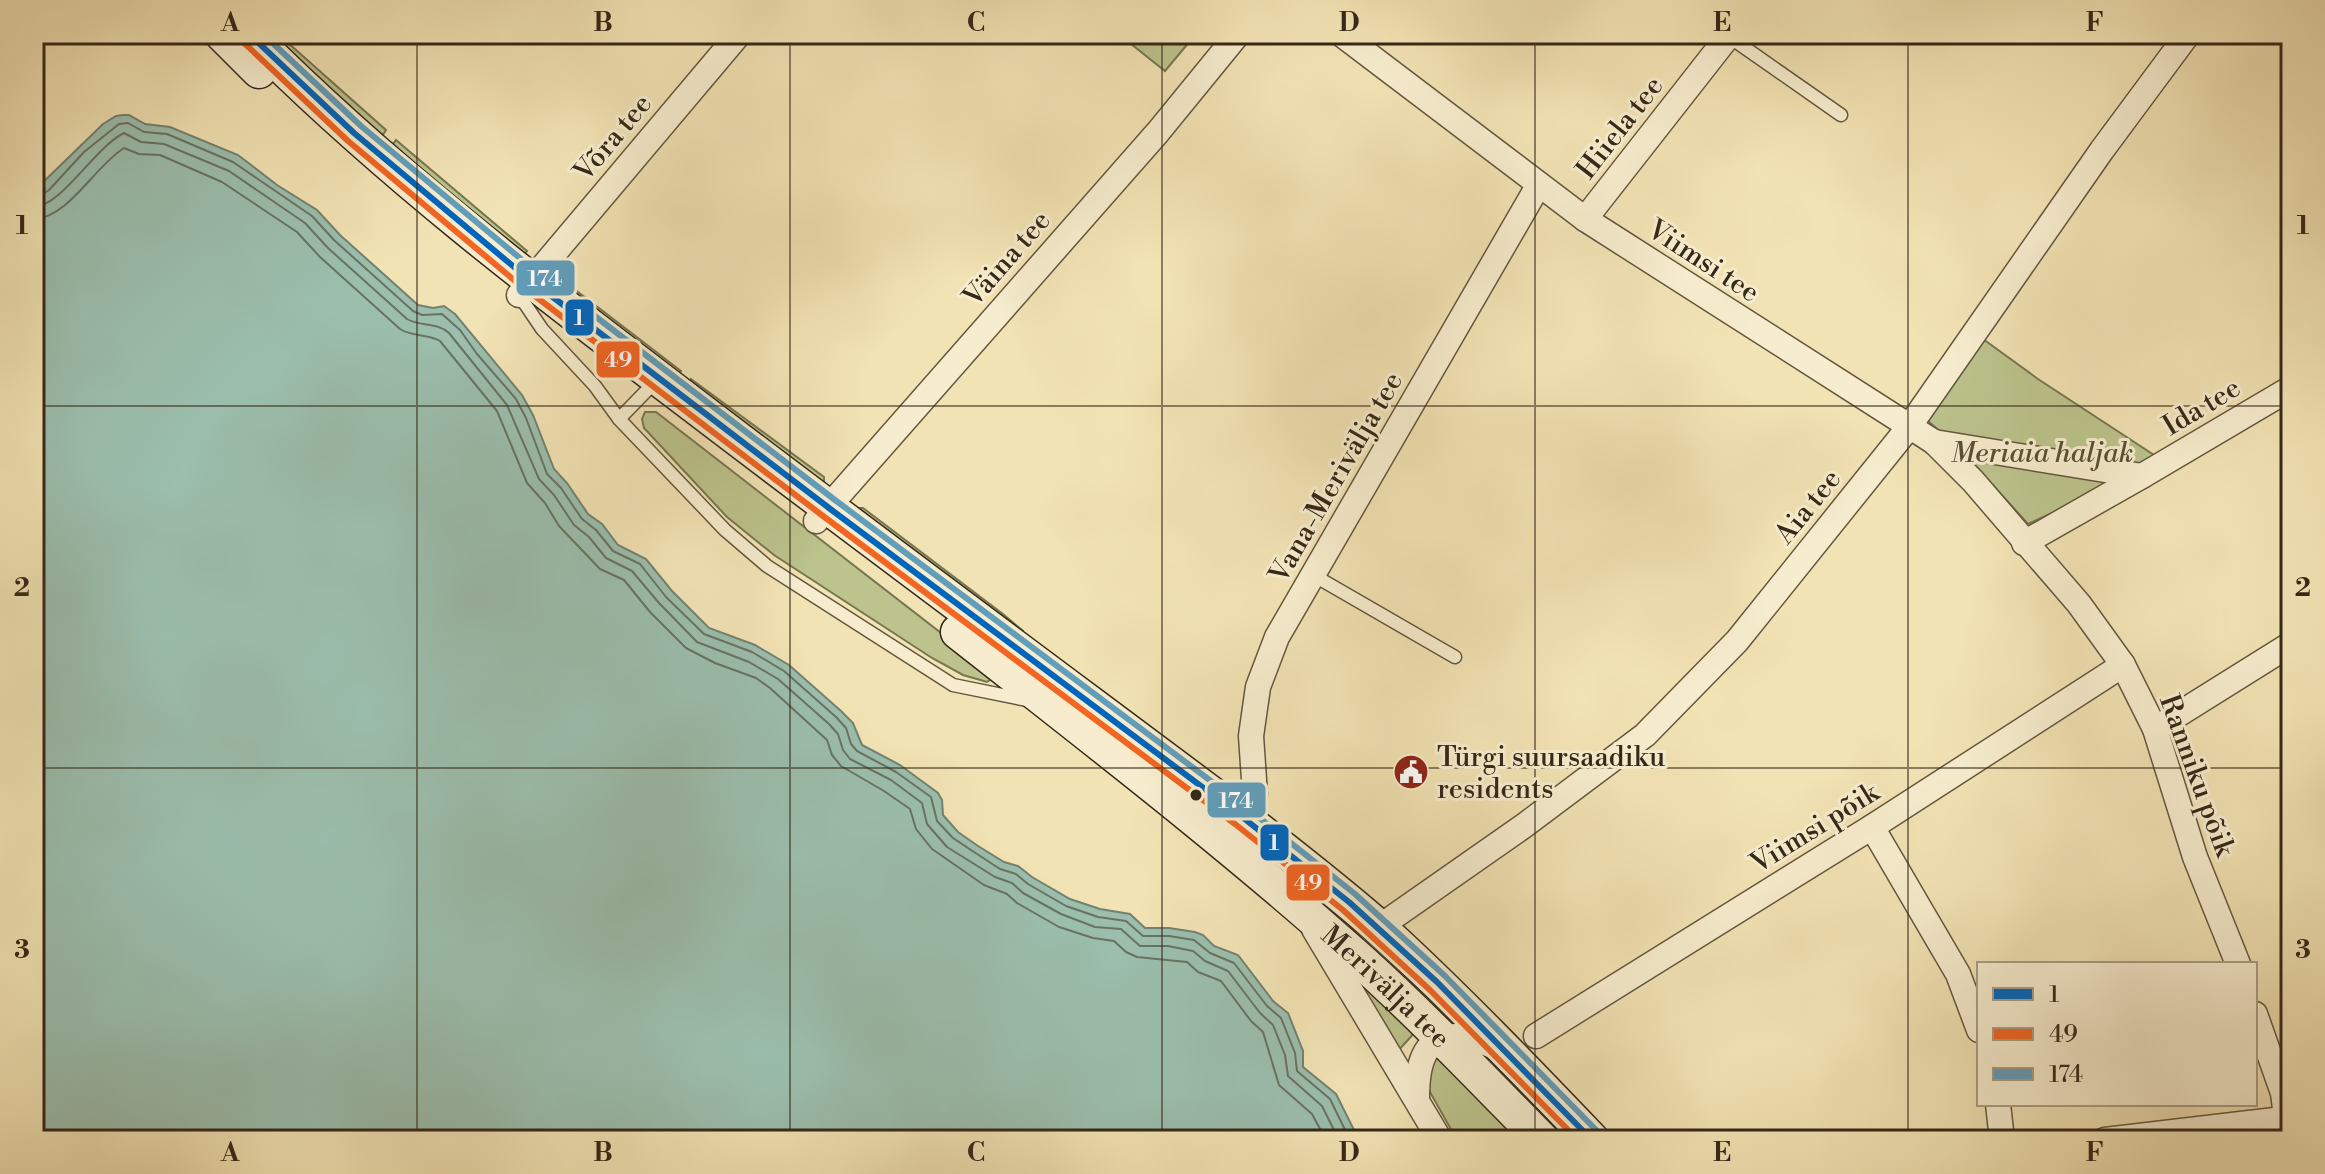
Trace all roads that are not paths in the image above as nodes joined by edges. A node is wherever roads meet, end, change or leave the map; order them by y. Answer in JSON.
{"nodes":[{"id":1,"x":230,"y":34,"type":"edge"},
{"id":2,"x":739,"y":34,"type":"edge"},
{"id":3,"x":1238,"y":34,"type":"edge"},
{"id":4,"x":1341,"y":34,"type":"edge"},
{"id":5,"x":2188,"y":34,"type":"edge"},
{"id":6,"x":1729,"y":35,"type":"edge"},
{"id":7,"x":1841,"y":115,"type":"dead end"},
{"id":8,"x":1538,"y":186,"type":"junction"},
{"id":9,"x":1585,"y":219,"type":"junction"},
{"id":10,"x":525,"y":287,"type":"junction"},
{"id":11,"x":652,"y":386,"type":"junction"},
{"id":12,"x":2291,"y":388,"type":"edge"},
{"id":13,"x":619,"y":419,"type":"junction"},
{"id":14,"x":1909,"y":427,"type":"junction"},
{"id":15,"x":1934,"y":442,"type":"junction"},
{"id":16,"x":2142,"y":476,"type":"junction"},
{"id":17,"x":822,"y":514,"type":"junction"},
{"id":18,"x":2024,"y":543,"type":"junction"},
{"id":19,"x":1313,"y":575,"type":"junction"},
{"id":20,"x":2291,"y":644,"type":"edge"},
{"id":21,"x":1455,"y":657,"type":"dead end"},
{"id":22,"x":2123,"y":665,"type":"junction"},
{"id":23,"x":1047,"y":704,"type":"junction"},
{"id":24,"x":2155,"y":729,"type":"junction"},
{"id":25,"x":1872,"y":827,"type":"junction"},
{"id":26,"x":1232,"y":829,"type":"junction"},
{"id":27,"x":1302,"y":910,"type":"junction"},
{"id":28,"x":1381,"y":930,"type":"junction"},
{"id":29,"x":2237,"y":962,"type":"edge"},
{"id":30,"x":2257,"y":1020,"type":"edge"},
{"id":31,"x":1977,"y":1025,"type":"edge"},
{"id":32,"x":1441,"y":1039,"type":"junction"},
{"id":33,"x":1523,"y":1045,"type":"junction"},
{"id":34,"x":1417,"y":1100,"type":"junction"},
{"id":35,"x":1998,"y":1106,"type":"edge"},
{"id":36,"x":2289,"y":1125,"type":"edge"},
{"id":37,"x":1440,"y":1140,"type":"edge"},
{"id":38,"x":1542,"y":1140,"type":"edge"},
{"id":39,"x":1592,"y":1140,"type":"edge"},
{"id":40,"x":2002,"y":1140,"type":"edge"},
{"id":41,"x":2105,"y":1140,"type":"edge"}],
"edges":[{"from":1,"to":10,"type":"main road"},
{"from":2,"to":10,"type":"street","name":"Võra tee"},
{"from":3,"to":17,"type":"street","name":"Väina tee"},
{"from":4,"to":8,"type":"street","name":"Viimsi tee"},
{"from":5,"to":14,"type":"street","name":"Aia tee"},
{"from":6,"to":7,"type":"lane"},
{"from":6,"to":9,"type":"street","name":"Hiiela tee"},
{"from":8,"to":9,"type":"street","name":"Viimsi tee"},
{"from":8,"to":19,"type":"street","name":"Vana-Merivälja tee"},
{"from":9,"to":14,"type":"street","name":"Viimsi tee"},
{"from":10,"to":11,"type":"main road"},
{"from":10,"to":13,"type":"lane"},
{"from":11,"to":13,"type":"lane"},
{"from":11,"to":17,"type":"main road"},
{"from":12,"to":16,"type":"street","name":"Ida tee"},
{"from":13,"to":23,"type":"lane"},
{"from":14,"to":15,"type":"street","name":"Viimsi tee"},
{"from":14,"to":28,"type":"street","name":"Aia tee"},
{"from":15,"to":16,"type":"street"},
{"from":15,"to":18,"type":"street","name":"Viimsi tee"},
{"from":16,"to":18,"type":"street","name":"Ida tee"},
{"from":17,"to":23,"type":"main road"},
{"from":17,"to":26,"type":"main road"},
{"from":18,"to":22,"type":"street","name":"Ranniku põik"},
{"from":19,"to":21,"type":"lane"},
{"from":19,"to":26,"type":"street","name":"Vana-Merivälja tee"},
{"from":20,"to":24,"type":"street"},
{"from":22,"to":24,"type":"street","name":"Ranniku põik"},
{"from":22,"to":25,"type":"street","name":"Viimsi põik"},
{"from":23,"to":26,"type":"main road"},
{"from":24,"to":29,"type":"street","name":"Ranniku põik"},
{"from":25,"to":31,"type":"street"},
{"from":25,"to":33,"type":"street","name":"Viimsi põik"},
{"from":26,"to":27,"type":"main road","name":"Merivälja tee"},
{"from":26,"to":28,"type":"main road","name":"Merivälja tee"},
{"from":27,"to":32,"type":"main road","name":"Merivälja tee"},
{"from":27,"to":34,"type":"street"},
{"from":28,"to":33,"type":"main road","name":"Merivälja tee"},
{"from":30,"to":36,"type":"street"},
{"from":32,"to":33,"type":"street"},
{"from":32,"to":34,"type":"street"},
{"from":32,"to":38,"type":"main road","name":"Merivälja tee"},
{"from":33,"to":39,"type":"main road","name":"Merivälja tee"},
{"from":34,"to":37,"type":"street"},
{"from":35,"to":40,"type":"street"},
{"from":36,"to":41,"type":"street"}]}
